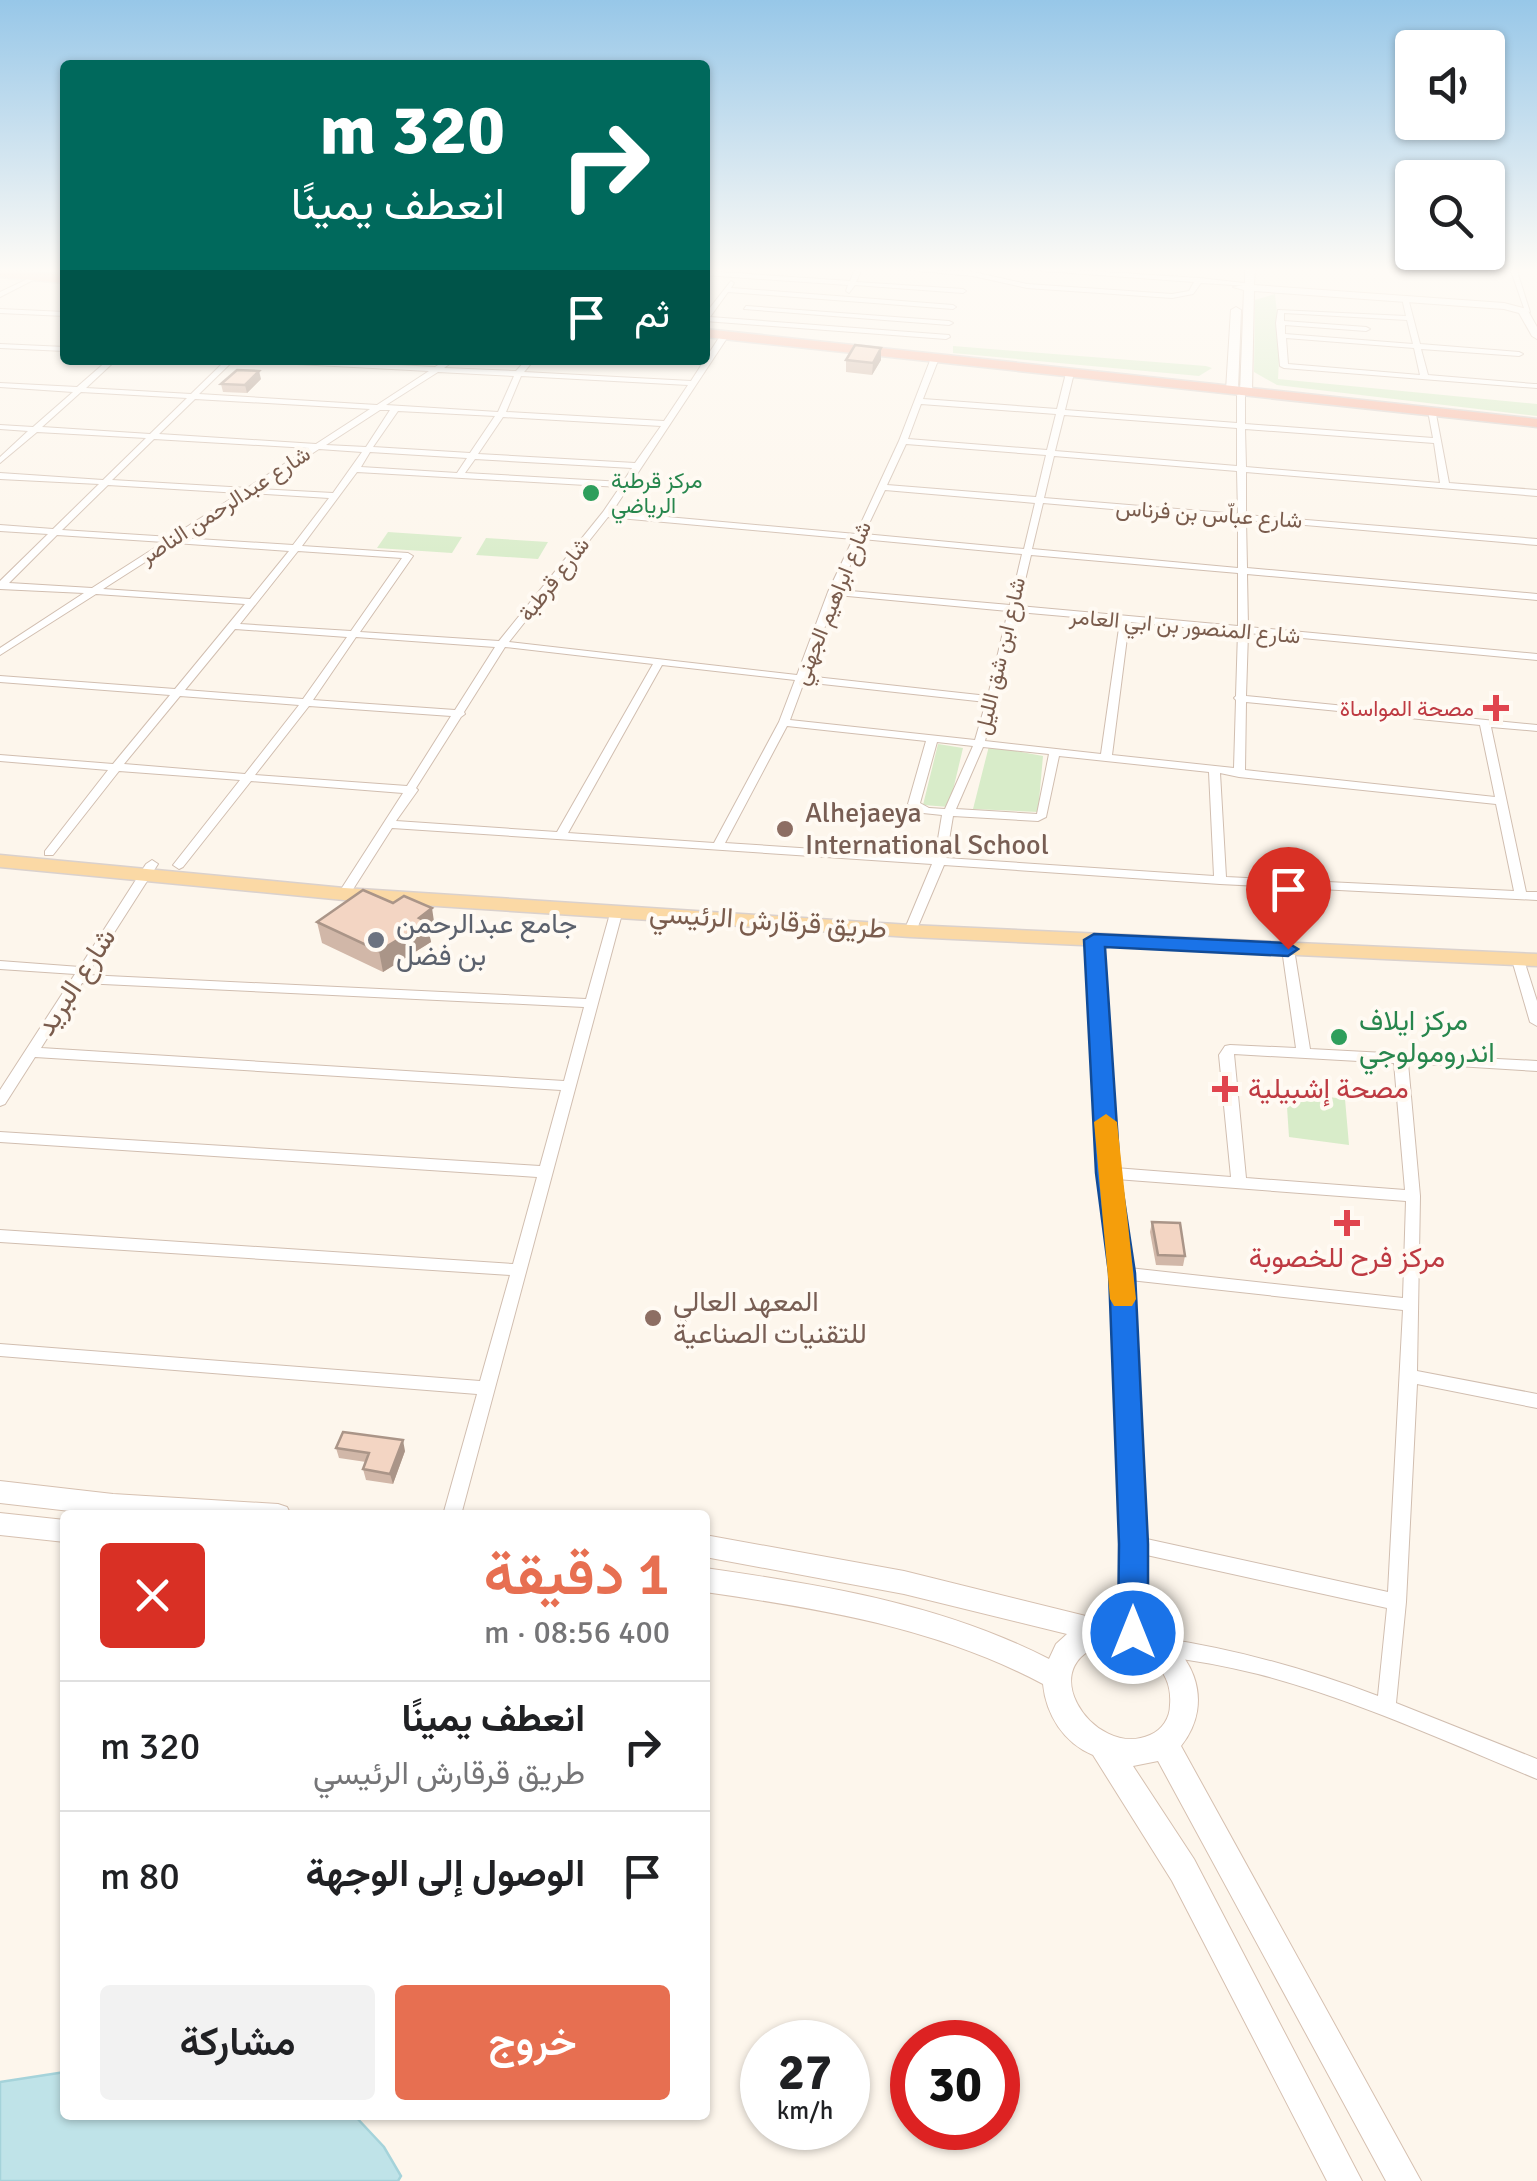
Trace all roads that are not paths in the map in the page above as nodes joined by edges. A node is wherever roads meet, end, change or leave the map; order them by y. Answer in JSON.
{"nodes":[{"id":1,"x":101,"y":370,"type":"edge"},
{"id":2,"x":220,"y":370,"type":"edge"},
{"id":3,"x":430,"y":370,"type":"edge"},
{"id":4,"x":434,"y":370,"type":"junction"},
{"id":5,"x":522,"y":370,"type":"edge"},
{"id":6,"x":699,"y":370,"type":"edge"},
{"id":7,"x":931,"y":370,"type":"edge"},
{"id":8,"x":1045,"y":370,"type":"edge"},
{"id":9,"x":1077,"y":370,"type":"edge"},
{"id":10,"x":1240,"y":370,"type":"edge"},
{"id":11,"x":1312,"y":370,"type":"edge"},
{"id":12,"x":1423,"y":370,"type":"edge"},
{"id":13,"x":1070,"y":373,"type":"junction"},
{"id":14,"x":518,"y":374,"type":"junction"},
{"id":15,"x":1425,"y":378,"type":"junction"},
{"id":16,"x":692,"y":384,"type":"junction"},
{"id":17,"x":0,"y":385,"type":"edge"},
{"id":18,"x":1239,"y":385,"type":"junction"},
{"id":19,"x":1534,"y":386,"type":"dead end"},
{"id":20,"x":77,"y":390,"type":"junction"},
{"id":21,"x":192,"y":396,"type":"junction"},
{"id":22,"x":918,"y":401,"type":"junction"},
{"id":23,"x":375,"y":407,"type":"junction"},
{"id":24,"x":395,"y":408,"type":"junction"},
{"id":25,"x":1432,"y":411,"type":"junction"},
{"id":26,"x":1060,"y":413,"type":"junction"},
{"id":27,"x":500,"y":414,"type":"junction"},
{"id":28,"x":1537,"y":421,"type":"edge"},
{"id":29,"x":666,"y":424,"type":"junction"},
{"id":30,"x":0,"y":427,"type":"edge"},
{"id":31,"x":1241,"y":428,"type":"junction"},
{"id":32,"x":38,"y":429,"type":"junction"},
{"id":33,"x":150,"y":436,"type":"junction"},
{"id":34,"x":903,"y":441,"type":"junction"},
{"id":35,"x":1438,"y":441,"type":"junction"},
{"id":36,"x":316,"y":446,"type":"junction"},
{"id":37,"x":369,"y":450,"type":"junction"},
{"id":38,"x":1051,"y":455,"type":"junction"},
{"id":39,"x":472,"y":456,"type":"junction"},
{"id":40,"x":0,"y":461,"type":"edge"},
{"id":41,"x":637,"y":466,"type":"junction"},
{"id":42,"x":356,"y":469,"type":"junction"},
{"id":43,"x":1242,"y":470,"type":"junction"},
{"id":44,"x":0,"y":476,"type":"edge"},
{"id":45,"x":459,"y":476,"type":"junction"},
{"id":46,"x":104,"y":482,"type":"junction"},
{"id":47,"x":624,"y":485,"type":"junction"},
{"id":48,"x":1445,"y":485,"type":"junction"},
{"id":49,"x":880,"y":487,"type":"junction"},
{"id":50,"x":248,"y":491,"type":"junction"},
{"id":51,"x":1537,"y":493,"type":"edge"},
{"id":52,"x":336,"y":496,"type":"junction"},
{"id":53,"x":1039,"y":502,"type":"junction"},
{"id":54,"x":606,"y":514,"type":"junction"},
{"id":55,"x":1239,"y":516,"type":"junction"},
{"id":56,"x":0,"y":528,"type":"edge"},
{"id":57,"x":52,"y":532,"type":"junction"},
{"id":58,"x":859,"y":537,"type":"junction"},
{"id":59,"x":174,"y":539,"type":"junction"},
{"id":60,"x":1537,"y":542,"type":"edge"},
{"id":61,"x":294,"y":547,"type":"junction"},
{"id":62,"x":1024,"y":554,"type":"junction"},
{"id":63,"x":1240,"y":572,"type":"junction"},
{"id":64,"x":0,"y":585,"type":"edge"},
{"id":65,"x":88,"y":592,"type":"junction"},
{"id":66,"x":833,"y":592,"type":"junction"},
{"id":67,"x":1537,"y":598,"type":"edge"},
{"id":68,"x":252,"y":602,"type":"junction"},
{"id":69,"x":1011,"y":611,"type":"junction"},
{"id":70,"x":1124,"y":622,"type":"junction"},
{"id":71,"x":231,"y":626,"type":"junction"},
{"id":72,"x":1243,"y":632,"type":"junction"},
{"id":73,"x":355,"y":634,"type":"junction"},
{"id":74,"x":502,"y":644,"type":"junction"},
{"id":75,"x":0,"y":652,"type":"edge"},
{"id":76,"x":1537,"y":657,"type":"edge"},
{"id":77,"x":659,"y":662,"type":"junction"},
{"id":78,"x":801,"y":678,"type":"junction"},
{"id":79,"x":0,"y":679,"type":"edge"},
{"id":80,"x":175,"y":691,"type":"junction"},
{"id":81,"x":1239,"y":698,"type":"junction"},
{"id":82,"x":308,"y":700,"type":"junction"},
{"id":83,"x":992,"y":700,"type":"junction"},
{"id":84,"x":460,"y":714,"type":"junction"},
{"id":85,"x":784,"y":722,"type":"junction"},
{"id":86,"x":1485,"y":723,"type":"junction"},
{"id":87,"x":1537,"y":728,"type":"edge"},
{"id":88,"x":932,"y":739,"type":"junction"},
{"id":89,"x":978,"y":744,"type":"junction"},
{"id":90,"x":1054,"y":754,"type":"junction"},
{"id":91,"x":0,"y":758,"type":"edge"},
{"id":92,"x":1106,"y":759,"type":"junction"},
{"id":93,"x":112,"y":767,"type":"junction"},
{"id":94,"x":1214,"y":772,"type":"junction"},
{"id":95,"x":1238,"y":774,"type":"junction"},
{"id":96,"x":248,"y":777,"type":"junction"},
{"id":97,"x":412,"y":790,"type":"junction"},
{"id":98,"x":1500,"y":801,"type":"junction"},
{"id":99,"x":948,"y":814,"type":"junction"},
{"id":100,"x":386,"y":824,"type":"junction"},
{"id":101,"x":560,"y":837,"type":"junction"},
{"id":102,"x":720,"y":844,"type":"junction"},
{"id":103,"x":0,"y":849,"type":"edge"},
{"id":104,"x":49,"y":854,"type":"junction"},
{"id":105,"x":940,"y":860,"type":"junction"},
{"id":106,"x":0,"y":861,"type":"edge"},
{"id":107,"x":179,"y":865,"type":"junction"},
{"id":108,"x":148,"y":870,"type":"junction"},
{"id":109,"x":1220,"y":880,"type":"junction"},
{"id":110,"x":348,"y":887,"type":"junction"},
{"id":111,"x":1521,"y":895,"type":"junction"},
{"id":112,"x":1537,"y":896,"type":"edge"},
{"id":113,"x":617,"y":910,"type":"junction"},
{"id":114,"x":912,"y":925,"type":"junction"},
{"id":115,"x":1094,"y":940,"type":"junction"},
{"id":116,"x":1537,"y":948,"type":"edge"},
{"id":117,"x":1288,"y":949,"type":"junction"},
{"id":118,"x":1528,"y":960,"type":"edge"},
{"id":119,"x":0,"y":964,"type":"edge"},
{"id":120,"x":80,"y":974,"type":"junction"},
{"id":121,"x":591,"y":1003,"type":"junction"},
{"id":122,"x":1537,"y":1022,"type":"edge"},
{"id":123,"x":30,"y":1052,"type":"junction"},
{"id":124,"x":1304,"y":1054,"type":"junction"},
{"id":125,"x":1401,"y":1061,"type":"junction"},
{"id":126,"x":1537,"y":1066,"type":"edge"},
{"id":127,"x":5,"y":1085,"type":"edge"},
{"id":128,"x":568,"y":1086,"type":"junction"},
{"id":129,"x":0,"y":1101,"type":"edge"},
{"id":130,"x":0,"y":1137,"type":"edge"},
{"id":131,"x":546,"y":1172,"type":"junction"},
{"id":132,"x":1108,"y":1173,"type":"junction"},
{"id":133,"x":1240,"y":1180,"type":"junction"},
{"id":134,"x":1413,"y":1196,"type":"junction"},
{"id":135,"x":0,"y":1236,"type":"edge"},
{"id":136,"x":516,"y":1270,"type":"junction"},
{"id":137,"x":1122,"y":1273,"type":"junction"},
{"id":138,"x":1408,"y":1305,"type":"junction"},
{"id":139,"x":0,"y":1350,"type":"edge"},
{"id":140,"x":1409,"y":1376,"type":"junction"},
{"id":141,"x":485,"y":1388,"type":"junction"},
{"id":142,"x":1537,"y":1401,"type":"edge"},
{"id":143,"x":0,"y":1492,"type":"edge"},
{"id":144,"x":196,"y":1510,"type":"edge"},
{"id":145,"x":453,"y":1510,"type":"edge"},
{"id":146,"x":0,"y":1524,"type":"edge"},
{"id":147,"x":60,"y":1530,"type":"edge"},
{"id":148,"x":1134,"y":1544,"type":"junction"},
{"id":149,"x":710,"y":1547,"type":"edge"},
{"id":150,"x":710,"y":1581,"type":"edge"},
{"id":151,"x":1397,"y":1602,"type":"junction"},
{"id":152,"x":1100,"y":1632,"type":"junction"},
{"id":153,"x":1133,"y":1633,"type":"junction"},
{"id":154,"x":1160,"y":1647,"type":"junction"},
{"id":155,"x":1057,"y":1677,"type":"junction"},
{"id":156,"x":1386,"y":1708,"type":"junction"},
{"id":157,"x":1164,"y":1744,"type":"junction"},
{"id":158,"x":1104,"y":1746,"type":"junction"},
{"id":159,"x":1537,"y":1769,"type":"edge"},
{"id":160,"x":1345,"y":2181,"type":"edge"},
{"id":161,"x":1404,"y":2181,"type":"edge"}],
"edges":[{"from":1,"to":20,"type":"street"},
{"from":2,"to":21,"type":"street"},
{"from":3,"to":4,"type":"street"},
{"from":4,"to":14,"type":"street"},
{"from":4,"to":23,"type":"street","name":"شارع عبدالرحمن الناصر"},
{"from":5,"to":14,"type":"street"},
{"from":6,"to":16,"type":"street","name":"شارع قرطبة"},
{"from":7,"to":22,"type":"street","name":"شارع ابراهيم الجهني"},
{"from":8,"to":13,"type":"highway"},
{"from":9,"to":18,"type":"highway"},
{"from":10,"to":18,"type":"street"},
{"from":11,"to":15,"type":"street"},
{"from":12,"to":15,"type":"street"},
{"from":13,"to":18,"type":"highway"},
{"from":13,"to":26,"type":"street","name":"شارع ابن شق الليل"},
{"from":14,"to":16,"type":"street"},
{"from":14,"to":27,"type":"street"},
{"from":15,"to":19,"type":"street"},
{"from":16,"to":29,"type":"street","name":"شارع قرطبة"},
{"from":17,"to":20,"type":"street"},
{"from":18,"to":25,"type":"highway"},
{"from":18,"to":28,"type":"highway"},
{"from":18,"to":31,"type":"street"},
{"from":20,"to":21,"type":"street"},
{"from":20,"to":32,"type":"street"},
{"from":21,"to":23,"type":"street"},
{"from":21,"to":33,"type":"street"},
{"from":22,"to":26,"type":"street"},
{"from":22,"to":34,"type":"street","name":"شارع ابراهيم الجهني"},
{"from":23,"to":24,"type":"street"},
{"from":23,"to":36,"type":"street","name":"شارع عبدالرحمن الناصر"},
{"from":24,"to":27,"type":"street"},
{"from":24,"to":37,"type":"street"},
{"from":25,"to":28,"type":"highway"},
{"from":25,"to":35,"type":"street"},
{"from":26,"to":31,"type":"street"},
{"from":26,"to":38,"type":"street","name":"شارع ابن شق الليل"},
{"from":27,"to":29,"type":"street"},
{"from":27,"to":39,"type":"street"},
{"from":29,"to":41,"type":"street","name":"شارع قرطبة"},
{"from":30,"to":32,"type":"street"},
{"from":31,"to":35,"type":"street"},
{"from":31,"to":43,"type":"street"},
{"from":32,"to":33,"type":"street"},
{"from":32,"to":40,"type":"street"},
{"from":33,"to":36,"type":"street"},
{"from":33,"to":46,"type":"street"},
{"from":34,"to":38,"type":"street"},
{"from":34,"to":49,"type":"street","name":"شارع ابراهيم الجهني"},
{"from":35,"to":48,"type":"street"},
{"from":36,"to":37,"type":"street"},
{"from":36,"to":50,"type":"street","name":"شارع عبدالرحمن الناصر"},
{"from":37,"to":39,"type":"street"},
{"from":37,"to":42,"type":"street"},
{"from":38,"to":43,"type":"street"},
{"from":38,"to":53,"type":"street","name":"شارع ابن شق الليل"},
{"from":39,"to":41,"type":"street"},
{"from":39,"to":45,"type":"street"},
{"from":41,"to":47,"type":"street","name":"شارع قرطبة"},
{"from":42,"to":45,"type":"street"},
{"from":42,"to":52,"type":"street"},
{"from":43,"to":48,"type":"street"},
{"from":43,"to":55,"type":"street"},
{"from":44,"to":46,"type":"street"},
{"from":45,"to":47,"type":"street"},
{"from":46,"to":50,"type":"street"},
{"from":46,"to":57,"type":"street"},
{"from":47,"to":54,"type":"street","name":"شارع قرطبة"},
{"from":48,"to":51,"type":"street"},
{"from":49,"to":53,"type":"street","name":"شارع عباّس بن فرناس"},
{"from":49,"to":58,"type":"street","name":"شارع ابراهيم الجهني"},
{"from":50,"to":52,"type":"street"},
{"from":50,"to":59,"type":"street","name":"شارع عبدالرحمن الناصر"},
{"from":52,"to":61,"type":"street"},
{"from":53,"to":55,"type":"street","name":"شارع عباّس بن فرناس"},
{"from":53,"to":62,"type":"street","name":"شارع ابن شق الليل"},
{"from":54,"to":58,"type":"street"},
{"from":54,"to":74,"type":"street","name":"شارع قرطبة"},
{"from":55,"to":60,"type":"street","name":"شارع عباّس بن فرناس"},
{"from":55,"to":63,"type":"street"},
{"from":56,"to":57,"type":"street"},
{"from":57,"to":59,"type":"street"},
{"from":57,"to":64,"type":"street"},
{"from":58,"to":62,"type":"street"},
{"from":58,"to":66,"type":"street","name":"شارع ابراهيم الجهني"},
{"from":59,"to":61,"type":"street"},
{"from":59,"to":65,"type":"street","name":"شارع عبدالرحمن الناصر"},
{"from":61,"to":68,"type":"street"},
{"from":61,"to":73,"type":"street"},
{"from":62,"to":63,"type":"street"},
{"from":62,"to":69,"type":"street","name":"شارع ابن شق الليل"},
{"from":63,"to":67,"type":"street"},
{"from":63,"to":72,"type":"street"},
{"from":64,"to":65,"type":"street"},
{"from":65,"to":68,"type":"street"},
{"from":65,"to":75,"type":"street","name":"شارع عبدالرحمن الناصر"},
{"from":66,"to":69,"type":"street","name":"شارع المنصور بن ابي العامر"},
{"from":66,"to":78,"type":"street","name":"شارع ابراهيم الجهني"},
{"from":68,"to":71,"type":"street"},
{"from":69,"to":70,"type":"street","name":"شارع المنصور بن ابي العامر"},
{"from":69,"to":83,"type":"street","name":"شارع ابن شق الليل"},
{"from":70,"to":72,"type":"street","name":"شارع المنصور بن ابي العامر"},
{"from":70,"to":92,"type":"street"},
{"from":71,"to":73,"type":"street"},
{"from":71,"to":80,"type":"street"},
{"from":72,"to":76,"type":"street","name":"شارع المنصور بن ابي العامر"},
{"from":72,"to":81,"type":"street"},
{"from":73,"to":74,"type":"street"},
{"from":73,"to":82,"type":"street"},
{"from":74,"to":77,"type":"street"},
{"from":74,"to":84,"type":"street","name":"شارع قرطبة"},
{"from":77,"to":78,"type":"street"},
{"from":77,"to":101,"type":"street"},
{"from":78,"to":83,"type":"street"},
{"from":78,"to":85,"type":"street","name":"شارع ابراهيم الجهني"},
{"from":79,"to":80,"type":"street"},
{"from":80,"to":82,"type":"street"},
{"from":80,"to":93,"type":"street"},
{"from":81,"to":86,"type":"street"},
{"from":81,"to":95,"type":"street"},
{"from":82,"to":84,"type":"street"},
{"from":82,"to":96,"type":"street"},
{"from":83,"to":89,"type":"street","name":"شارع ابن شق الليل"},
{"from":84,"to":97,"type":"street","name":"شارع قرطبة"},
{"from":85,"to":88,"type":"street"},
{"from":85,"to":102,"type":"street","name":"شارع ابراهيم الجهني"},
{"from":86,"to":87,"type":"street"},
{"from":86,"to":98,"type":"street"},
{"from":88,"to":89,"type":"street"},
{"from":88,"to":99,"type":"street"},
{"from":89,"to":90,"type":"street"},
{"from":89,"to":99,"type":"street","name":"شارع ابن شق الليل"},
{"from":90,"to":92,"type":"street"},
{"from":90,"to":99,"type":"street"},
{"from":91,"to":93,"type":"street"},
{"from":92,"to":94,"type":"street"},
{"from":93,"to":96,"type":"street"},
{"from":93,"to":104,"type":"street"},
{"from":94,"to":95,"type":"street"},
{"from":94,"to":109,"type":"street"},
{"from":95,"to":98,"type":"street"},
{"from":96,"to":97,"type":"street"},
{"from":96,"to":107,"type":"street"},
{"from":97,"to":100,"type":"street","name":"شارع قرطبة"},
{"from":98,"to":111,"type":"street"},
{"from":99,"to":105,"type":"street","name":"شارع ابن شق الليل"},
{"from":100,"to":101,"type":"street"},
{"from":100,"to":110,"type":"street","name":"شارع قرطبة"},
{"from":101,"to":102,"type":"street"},
{"from":102,"to":105,"type":"street"},
{"from":103,"to":104,"type":"main road","name":"طريق قرقارش الرئيسي"},
{"from":104,"to":108,"type":"main road","name":"طريق قرقارش الرئيسي"},
{"from":105,"to":109,"type":"street"},
{"from":105,"to":114,"type":"street","name":"شارع ابن شق الليل"},
{"from":106,"to":108,"type":"main road","name":"طريق قرقارش الرئيسي"},
{"from":107,"to":108,"type":"main road","name":"طريق قرقارش الرئيسي"},
{"from":107,"to":110,"type":"main road","name":"طريق قرقارش الرئيسي"},
{"from":108,"to":110,"type":"main road","name":"طريق قرقارش الرئيسي"},
{"from":108,"to":120,"type":"street","name":"شارع البريد"},
{"from":109,"to":111,"type":"street"},
{"from":110,"to":113,"type":"main road","name":"طريق قرقارش الرئيسي"},
{"from":110,"to":114,"type":"main road","name":"طريق قرقارش الرئيسي"},
{"from":111,"to":112,"type":"street"},
{"from":113,"to":114,"type":"main road","name":"طريق قرقارش الرئيسي"},
{"from":113,"to":121,"type":"street"},
{"from":114,"to":115,"type":"main road","name":"طريق قرقارش الرئيسي"},
{"from":114,"to":116,"type":"main road","name":"طريق قرقارش الرئيسي"},
{"from":115,"to":117,"type":"main road","name":"طريق قرقارش الرئيسي"},
{"from":115,"to":132,"type":"street"},
{"from":117,"to":118,"type":"main road","name":"طريق قرقارش الرئيسي"},
{"from":117,"to":124,"type":"street"},
{"from":118,"to":122,"type":"street"},
{"from":119,"to":120,"type":"street"},
{"from":120,"to":121,"type":"street"},
{"from":120,"to":123,"type":"street","name":"شارع البريد"},
{"from":121,"to":128,"type":"street"},
{"from":123,"to":127,"type":"street","name":"شارع البريد"},
{"from":123,"to":128,"type":"street"},
{"from":124,"to":125,"type":"street"},
{"from":124,"to":133,"type":"street"},
{"from":125,"to":126,"type":"street"},
{"from":125,"to":134,"type":"street"},
{"from":127,"to":129,"type":"street","name":"شارع البريد"},
{"from":128,"to":131,"type":"street"},
{"from":130,"to":131,"type":"street"},
{"from":131,"to":136,"type":"street"},
{"from":132,"to":133,"type":"street"},
{"from":132,"to":137,"type":"street"},
{"from":133,"to":134,"type":"street"},
{"from":134,"to":138,"type":"street"},
{"from":135,"to":136,"type":"street"},
{"from":136,"to":141,"type":"street"},
{"from":137,"to":138,"type":"street"},
{"from":137,"to":148,"type":"street"},
{"from":138,"to":140,"type":"street"},
{"from":139,"to":141,"type":"street"},
{"from":140,"to":142,"type":"street"},
{"from":140,"to":151,"type":"street"},
{"from":141,"to":145,"type":"street"},
{"from":143,"to":144,"type":"street"},
{"from":146,"to":147,"type":"street"},
{"from":148,"to":151,"type":"street"},
{"from":148,"to":153,"type":"street"},
{"from":149,"to":152,"type":"street"},
{"from":150,"to":155,"type":"street"},
{"from":151,"to":156,"type":"street"},
{"from":152,"to":153,"type":"street"},
{"from":152,"to":155,"type":"street"},
{"from":153,"to":154,"type":"street"},
{"from":154,"to":156,"type":"street"},
{"from":154,"to":157,"type":"street"},
{"from":155,"to":158,"type":"street"},
{"from":156,"to":159,"type":"street"},
{"from":157,"to":158,"type":"street"},
{"from":157,"to":161,"type":"street"},
{"from":158,"to":160,"type":"street"}]}
